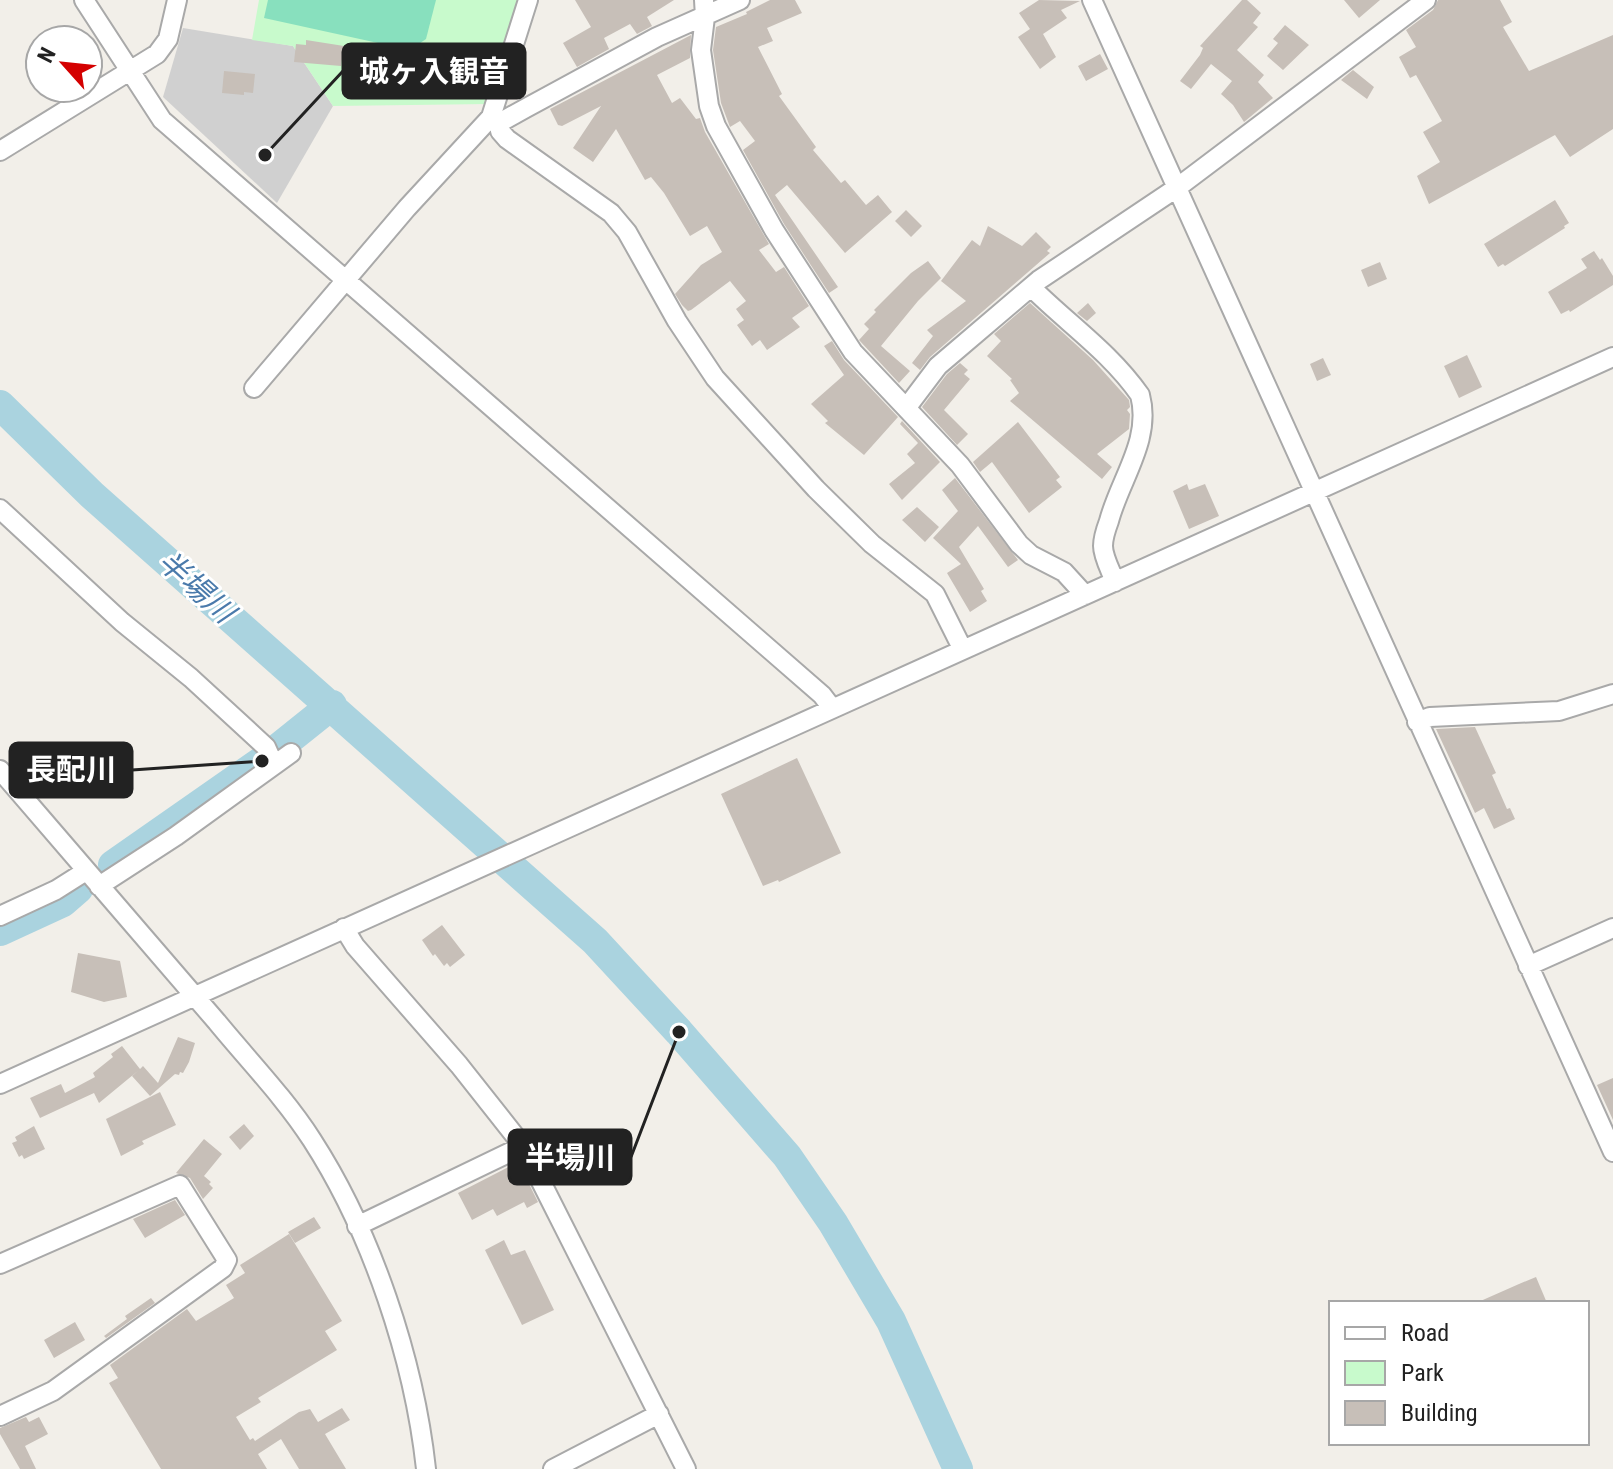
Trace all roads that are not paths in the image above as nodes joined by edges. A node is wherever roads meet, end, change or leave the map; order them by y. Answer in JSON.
{"nodes":[{"id":1,"x":84,"y":0,"type":"edge"},
{"id":2,"x":177,"y":0,"type":"edge"},
{"id":3,"x":528,"y":0,"type":"edge"},
{"id":4,"x":740,"y":0,"type":"edge"},
{"id":5,"x":1092,"y":0,"type":"edge"},
{"id":6,"x":1426,"y":0,"type":"edge"},
{"id":7,"x":705,"y":8,"type":"edge"},
{"id":8,"x":130,"y":72,"type":"junction"},
{"id":9,"x":495,"y":120,"type":"junction"},
{"id":10,"x":0,"y":151,"type":"edge"},
{"id":11,"x":1178,"y":187,"type":"junction"},
{"id":12,"x":346,"y":281,"type":"junction"},
{"id":13,"x":1031,"y":287,"type":"junction"},
{"id":14,"x":1613,"y":357,"type":"edge"},
{"id":15,"x":254,"y":388,"type":"dead end"},
{"id":16,"x":907,"y":407,"type":"junction"},
{"id":17,"x":1314,"y":492,"type":"junction"},
{"id":18,"x":0,"y":509,"type":"edge"},
{"id":19,"x":1115,"y":582,"type":"junction"},
{"id":20,"x":1085,"y":595,"type":"junction"},
{"id":21,"x":963,"y":650,"type":"junction"},
{"id":22,"x":1613,"y":694,"type":"edge"},
{"id":23,"x":832,"y":708,"type":"junction"},
{"id":24,"x":1417,"y":722,"type":"junction"},
{"id":25,"x":291,"y":753,"type":"dead end"},
{"id":26,"x":271,"y":757,"type":"junction"},
{"id":27,"x":0,"y":770,"type":"edge"},
{"id":28,"x":86,"y":871,"type":"junction"},
{"id":29,"x":99,"y":886,"type":"junction"},
{"id":30,"x":0,"y":916,"type":"edge"},
{"id":31,"x":344,"y":928,"type":"junction"},
{"id":32,"x":1613,"y":928,"type":"edge"},
{"id":33,"x":1528,"y":966,"type":"junction"},
{"id":34,"x":194,"y":996,"type":"junction"},
{"id":35,"x":0,"y":1084,"type":"edge"},
{"id":36,"x":523,"y":1146,"type":"junction"},
{"id":37,"x":1613,"y":1152,"type":"edge"},
{"id":38,"x":357,"y":1226,"type":"junction"},
{"id":39,"x":0,"y":1264,"type":"edge"},
{"id":40,"x":659,"y":1414,"type":"junction"},
{"id":41,"x":0,"y":1416,"type":"edge"},
{"id":42,"x":426,"y":1469,"type":"edge"},
{"id":43,"x":553,"y":1469,"type":"edge"},
{"id":44,"x":686,"y":1469,"type":"edge"}],
"edges":[{"from":1,"to":8,"type":"street"},
{"from":2,"to":8,"type":"street"},
{"from":3,"to":9,"type":"street"},
{"from":4,"to":7,"type":"street"},
{"from":5,"to":11,"type":"street"},
{"from":6,"to":11,"type":"street"},
{"from":7,"to":9,"type":"street"},
{"from":7,"to":16,"type":"street"},
{"from":8,"to":10,"type":"street"},
{"from":8,"to":12,"type":"street"},
{"from":9,"to":12,"type":"street"},
{"from":9,"to":21,"type":"street"},
{"from":11,"to":13,"type":"street"},
{"from":11,"to":17,"type":"street"},
{"from":12,"to":15,"type":"street"},
{"from":12,"to":23,"type":"street"},
{"from":13,"to":16,"type":"street"},
{"from":13,"to":19,"type":"street"},
{"from":14,"to":17,"type":"street"},
{"from":16,"to":20,"type":"street"},
{"from":17,"to":19,"type":"street"},
{"from":17,"to":24,"type":"street"},
{"from":18,"to":26,"type":"street"},
{"from":19,"to":20,"type":"street"},
{"from":20,"to":21,"type":"street"},
{"from":21,"to":23,"type":"street"},
{"from":22,"to":24,"type":"street"},
{"from":23,"to":31,"type":"street"},
{"from":24,"to":33,"type":"street"},
{"from":25,"to":26,"type":"street"},
{"from":26,"to":29,"type":"street"},
{"from":27,"to":28,"type":"street"},
{"from":28,"to":29,"type":"street"},
{"from":28,"to":30,"type":"street"},
{"from":29,"to":34,"type":"street"},
{"from":31,"to":34,"type":"street"},
{"from":31,"to":36,"type":"street"},
{"from":32,"to":33,"type":"street"},
{"from":33,"to":37,"type":"street"},
{"from":34,"to":35,"type":"street"},
{"from":34,"to":38,"type":"street"},
{"from":36,"to":38,"type":"street"},
{"from":36,"to":40,"type":"street"},
{"from":38,"to":42,"type":"street"},
{"from":39,"to":41,"type":"street"},
{"from":40,"to":43,"type":"street"},
{"from":40,"to":44,"type":"street"}]}
